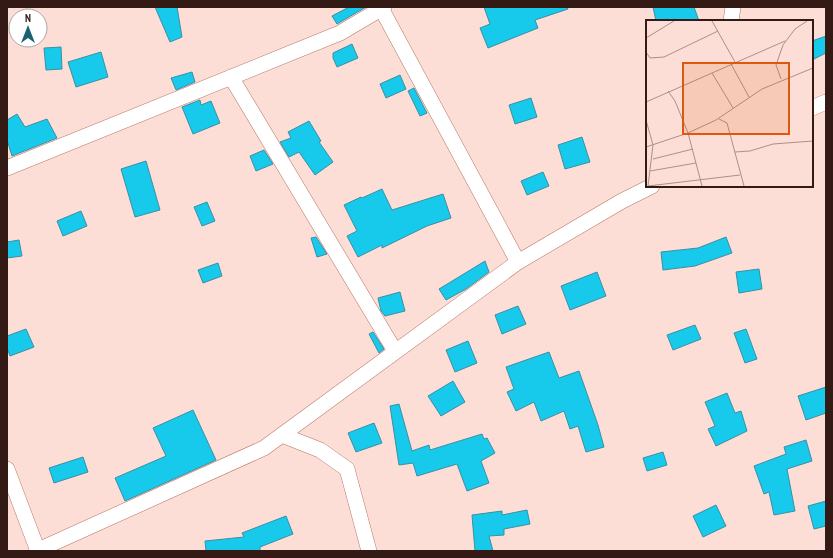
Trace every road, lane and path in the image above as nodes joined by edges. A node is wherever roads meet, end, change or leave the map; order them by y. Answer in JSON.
{"nodes":[{"id":1,"x":732,"y":7,"type":"edge"},
{"id":2,"x":382,"y":8,"type":"edge"},
{"id":3,"x":731,"y":20,"type":"edge"},
{"id":4,"x":231,"y":76,"type":"junction"},
{"id":5,"x":826,"y":102,"type":"edge"},
{"id":6,"x":813,"y":108,"type":"edge"},
{"id":7,"x":7,"y":168,"type":"edge"},
{"id":8,"x":650,"y":187,"type":"edge"},
{"id":9,"x":518,"y":262,"type":"junction"},
{"id":10,"x":395,"y":352,"type":"junction"},
{"id":11,"x":282,"y":435,"type":"junction"},
{"id":12,"x":7,"y":468,"type":"edge"},
{"id":13,"x":37,"y":551,"type":"edge"},
{"id":14,"x":369,"y":551,"type":"edge"}],
"edges":[{"from":1,"to":3,"type":"street"},
{"from":2,"to":4,"type":"street"},
{"from":2,"to":9,"type":"street"},
{"from":4,"to":7,"type":"street"},
{"from":4,"to":10,"type":"street"},
{"from":5,"to":6,"type":"street"},
{"from":8,"to":9,"type":"street"},
{"from":9,"to":10,"type":"street"},
{"from":10,"to":11,"type":"street"},
{"from":11,"to":13,"type":"street"},
{"from":11,"to":14,"type":"street"},
{"from":12,"to":13,"type":"street"}]}
